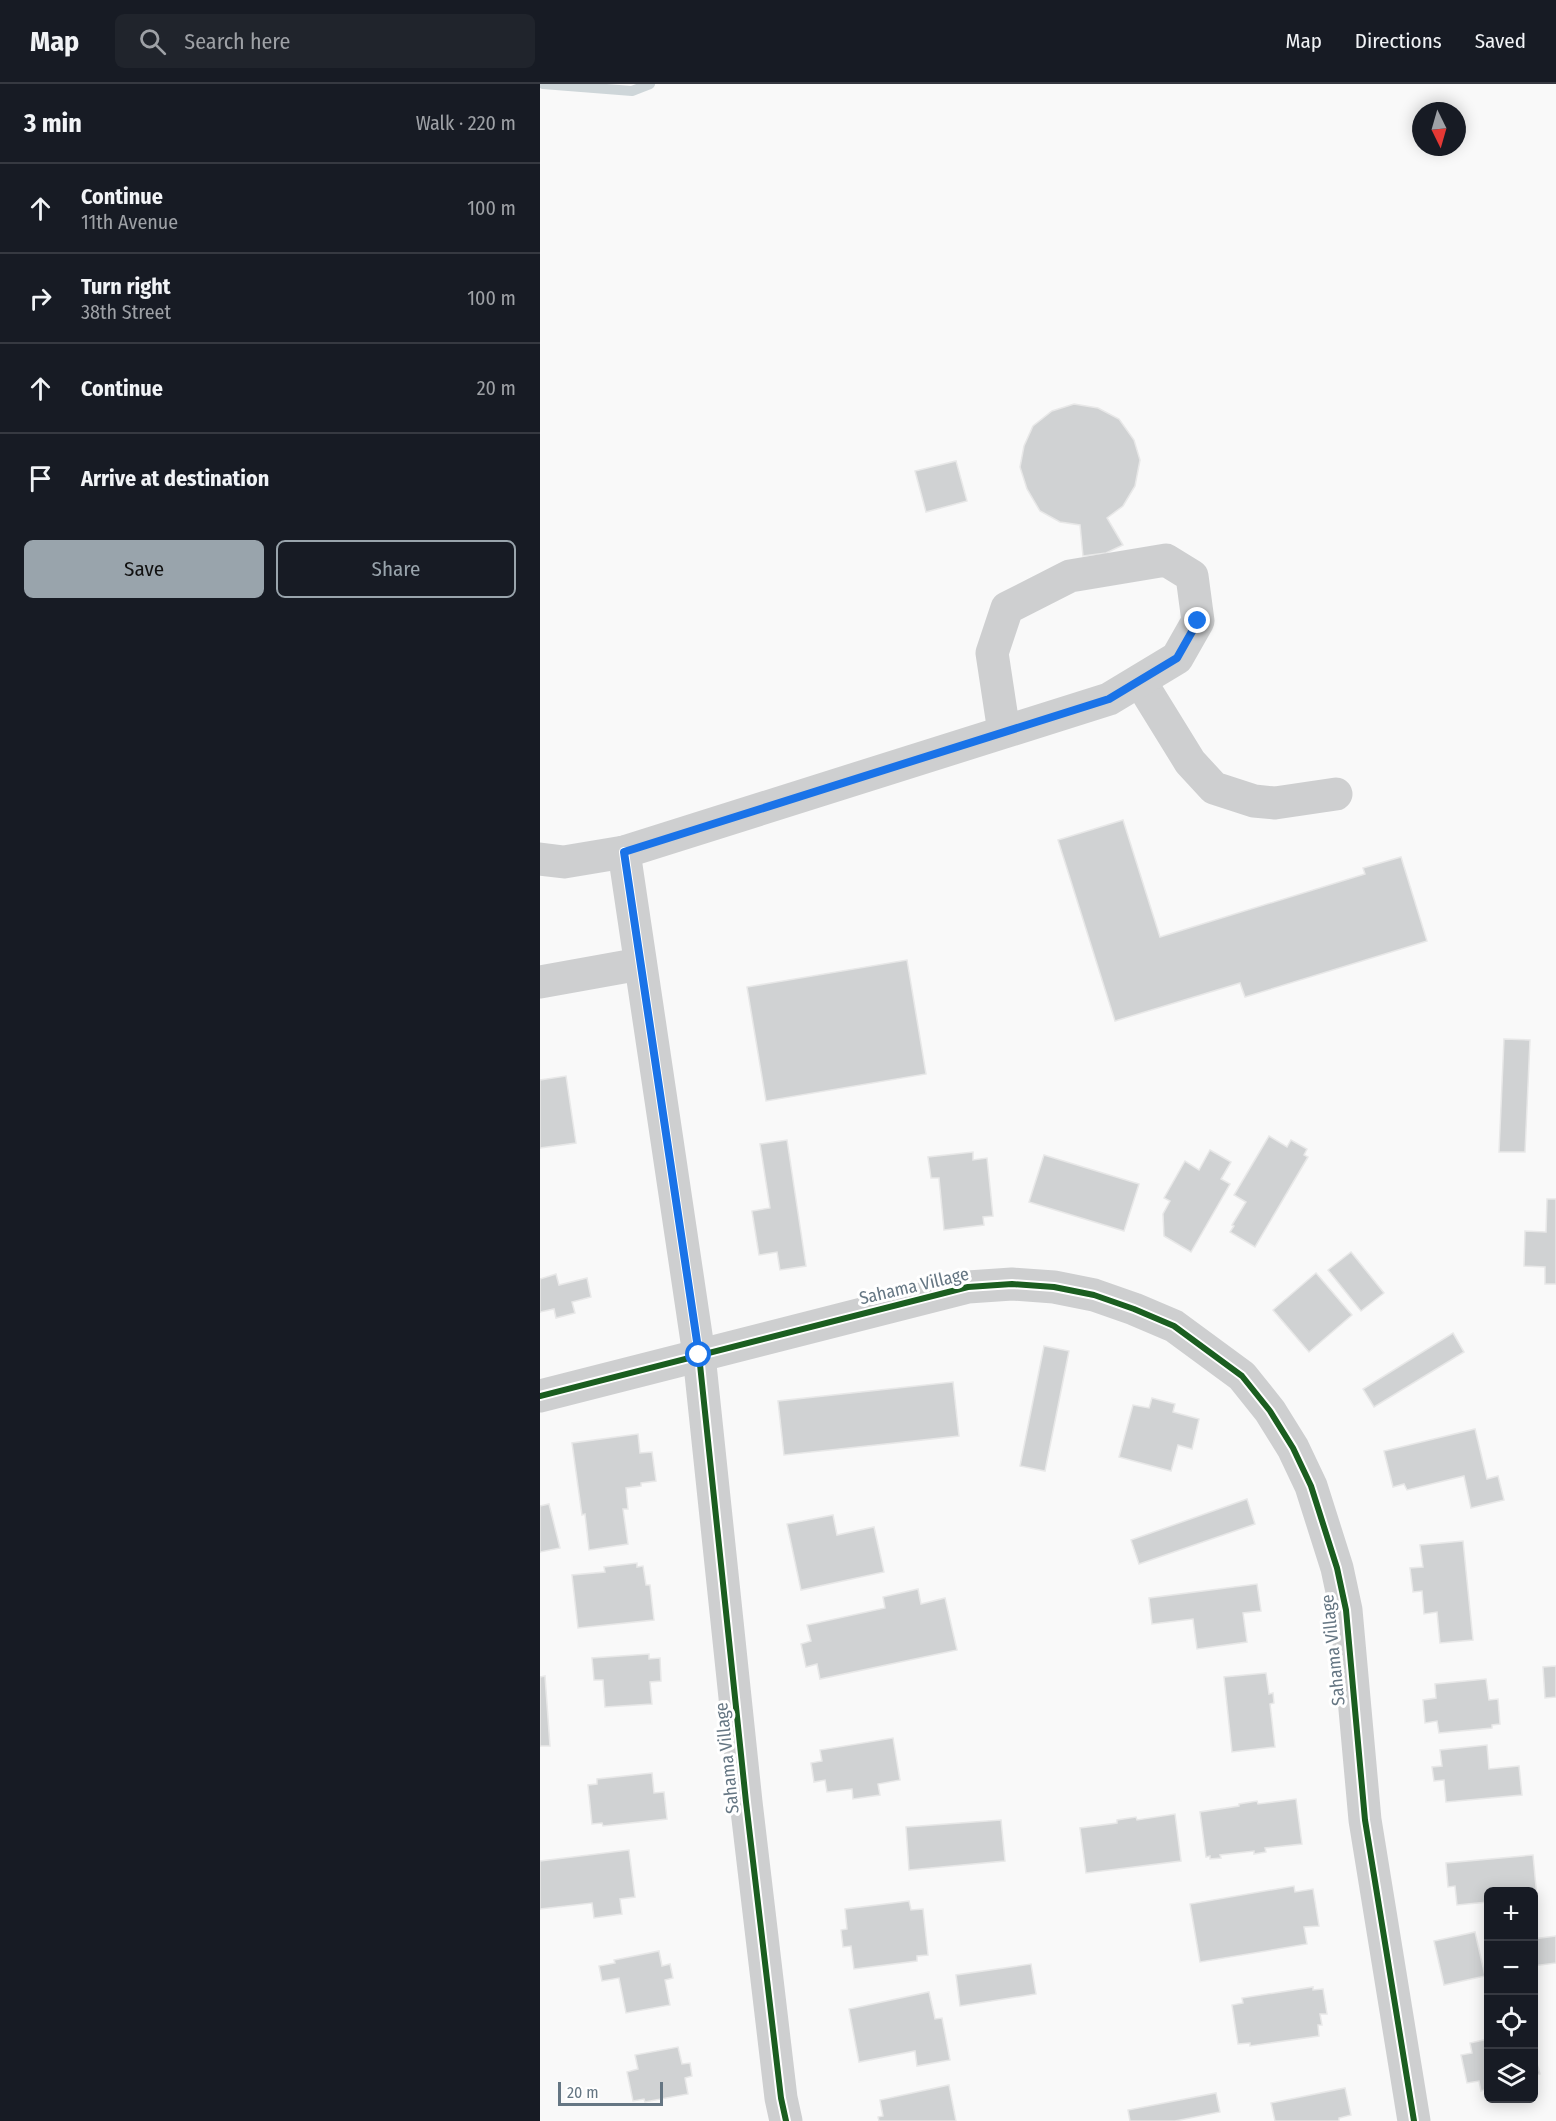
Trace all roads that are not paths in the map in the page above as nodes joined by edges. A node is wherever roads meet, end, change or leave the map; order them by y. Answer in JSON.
{"nodes":[{"id":1,"x":1140,"y":681,"type":"junction"},
{"id":2,"x":1004,"y":732,"type":"junction"},
{"id":3,"x":1336,"y":794,"type":"dead end"},
{"id":4,"x":624,"y":852,"type":"junction"},
{"id":5,"x":540,"y":859,"type":"edge"},
{"id":6,"x":640,"y":964,"type":"junction"},
{"id":7,"x":540,"y":982,"type":"edge"},
{"id":8,"x":699,"y":1355,"type":"junction"},
{"id":9,"x":540,"y":1396,"type":"edge"},
{"id":10,"x":786,"y":2121,"type":"edge"},
{"id":11,"x":1414,"y":2121,"type":"edge"}],
"edges":[{"from":1,"to":2,"type":"street"},
{"from":1,"to":2,"type":"street"},
{"from":1,"to":3,"type":"street"},
{"from":2,"to":4,"type":"street"},
{"from":4,"to":5,"type":"street"},
{"from":4,"to":6,"type":"street"},
{"from":6,"to":7,"type":"street"},
{"from":6,"to":8,"type":"street"},
{"from":8,"to":9,"type":"street","name":"Sahama Village"},
{"from":8,"to":10,"type":"street","name":"Sahama Village"},
{"from":8,"to":11,"type":"street","name":"Sahama Village"}]}
